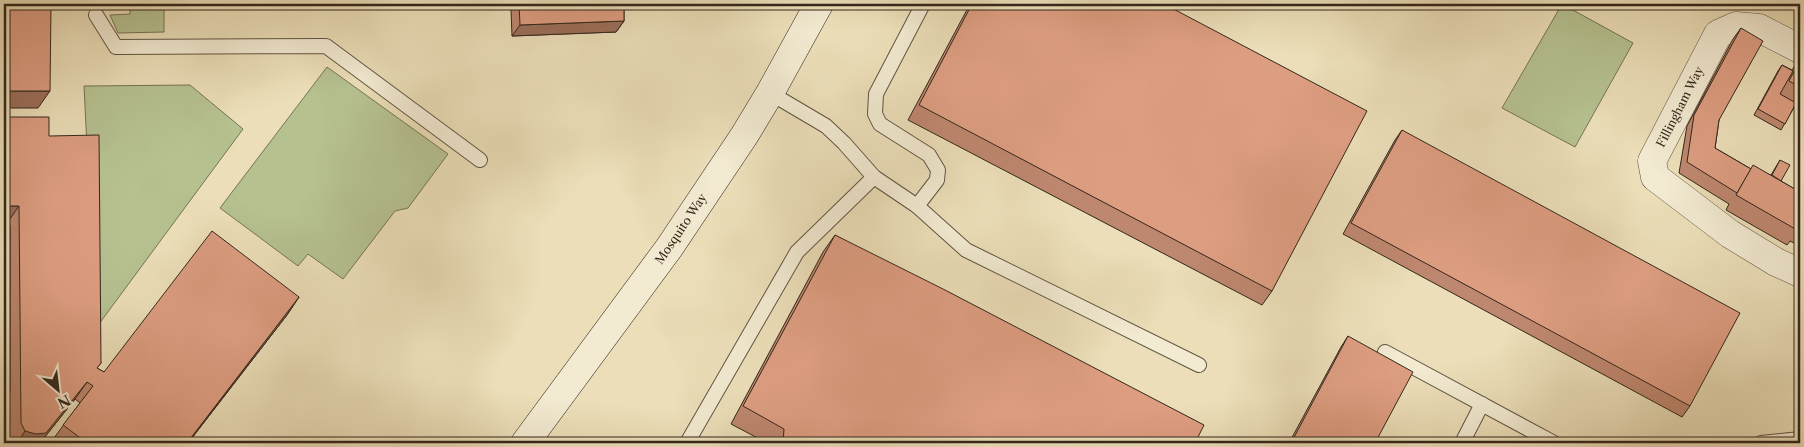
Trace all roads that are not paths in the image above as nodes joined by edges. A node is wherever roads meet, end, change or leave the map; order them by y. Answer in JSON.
{"nodes":[{"id":1,"x":819,"y":4,"type":"edge"},
{"id":2,"x":923,"y":4,"type":"edge"},
{"id":3,"x":96,"y":15,"type":"dead end"},
{"id":4,"x":1800,"y":49,"type":"edge"},
{"id":5,"x":770,"y":93,"type":"junction"},
{"id":6,"x":480,"y":160,"type":"dead end"},
{"id":7,"x":874,"y":177,"type":"junction"},
{"id":8,"x":917,"y":206,"type":"junction"},
{"id":9,"x":1800,"y":273,"type":"edge"},
{"id":10,"x":1385,"y":352,"type":"dead end"},
{"id":11,"x":1199,"y":365,"type":"dead end"},
{"id":12,"x":1482,"y":404,"type":"junction"},
{"id":13,"x":1800,"y":439,"type":"edge"},
{"id":14,"x":534,"y":440,"type":"edge"},
{"id":15,"x":687,"y":443,"type":"edge"},
{"id":16,"x":1462,"y":443,"type":"edge"},
{"id":17,"x":1554,"y":443,"type":"edge"},
{"id":18,"x":1761,"y":443,"type":"edge"}],
"edges":[{"from":1,"to":5,"type":"street","name":"Mosquito Way"},
{"from":2,"to":8,"type":"lane"},
{"from":3,"to":6,"type":"lane"},
{"from":4,"to":9,"type":"street","name":"Fillingham Way"},
{"from":5,"to":7,"type":"lane"},
{"from":5,"to":14,"type":"street","name":"Mosquito Way"},
{"from":7,"to":8,"type":"lane"},
{"from":7,"to":15,"type":"lane"},
{"from":8,"to":11,"type":"lane"},
{"from":10,"to":12,"type":"lane"},
{"from":12,"to":16,"type":"lane"},
{"from":12,"to":17,"type":"lane"},
{"from":13,"to":18,"type":"lane"}]}
